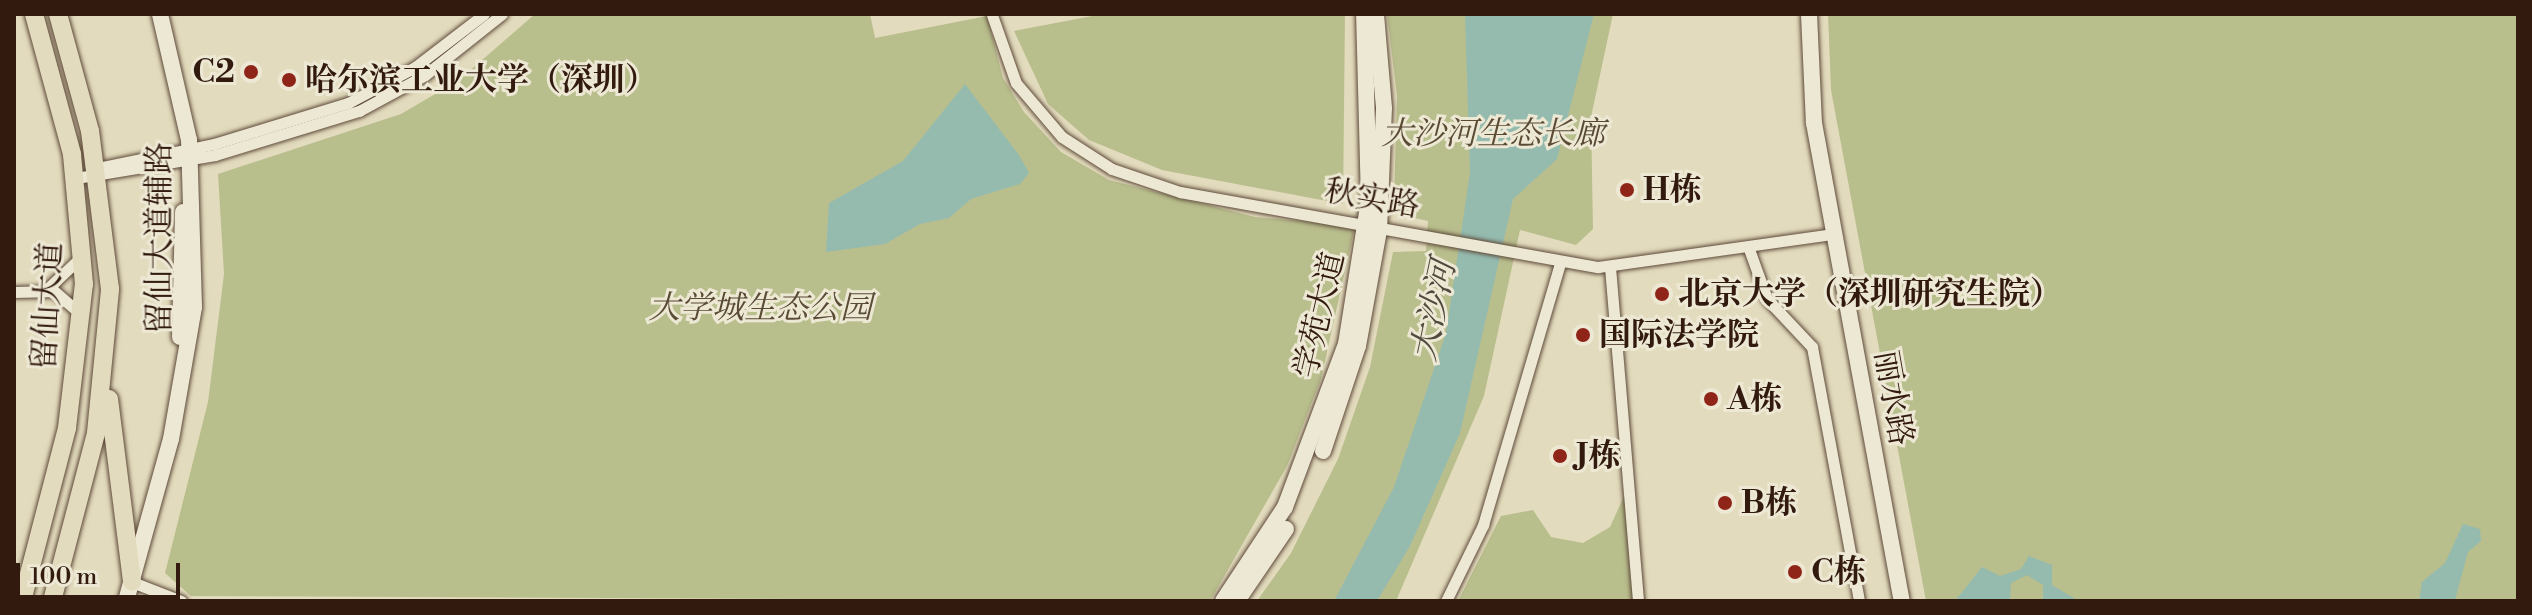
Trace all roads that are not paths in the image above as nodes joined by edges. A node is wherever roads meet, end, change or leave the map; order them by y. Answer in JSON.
{"nodes":[{"id":1,"x":34,"y":14,"type":"edge"},
{"id":2,"x":58,"y":14,"type":"edge"},
{"id":3,"x":151,"y":14,"type":"edge"},
{"id":4,"x":160,"y":14,"type":"edge"},
{"id":5,"x":484,"y":14,"type":"edge"},
{"id":6,"x":502,"y":14,"type":"edge"},
{"id":7,"x":1364,"y":14,"type":"edge"},
{"id":8,"x":1376,"y":14,"type":"edge"},
{"id":9,"x":1801,"y":14,"type":"edge"},
{"id":10,"x":1809,"y":14,"type":"edge"},
{"id":11,"x":992,"y":15,"type":"edge"},
{"id":12,"x":186,"y":156,"type":"junction"},
{"id":13,"x":97,"y":173,"type":"junction"},
{"id":14,"x":76,"y":178,"type":"junction"},
{"id":15,"x":1373,"y":226,"type":"junction"},
{"id":16,"x":1825,"y":235,"type":"junction"},
{"id":17,"x":1749,"y":249,"type":"junction"},
{"id":18,"x":84,"y":252,"type":"junction"},
{"id":19,"x":1560,"y":264,"type":"junction"},
{"id":20,"x":1610,"y":267,"type":"junction"},
{"id":21,"x":46,"y":290,"type":"junction"},
{"id":22,"x":14,"y":292,"type":"edge"},
{"id":23,"x":83,"y":318,"type":"junction"},
{"id":24,"x":106,"y":364,"type":"junction"},
{"id":25,"x":126,"y":564,"type":"junction"},
{"id":26,"x":132,"y":582,"type":"junction"},
{"id":27,"x":22,"y":601,"type":"edge"},
{"id":28,"x":52,"y":601,"type":"edge"},
{"id":29,"x":115,"y":601,"type":"edge"},
{"id":30,"x":126,"y":601,"type":"edge"},
{"id":31,"x":181,"y":601,"type":"edge"},
{"id":32,"x":1223,"y":601,"type":"edge"},
{"id":33,"x":1237,"y":601,"type":"edge"},
{"id":34,"x":1446,"y":601,"type":"edge"},
{"id":35,"x":1638,"y":601,"type":"edge"},
{"id":36,"x":1859,"y":601,"type":"edge"},
{"id":37,"x":1891,"y":601,"type":"edge"},
{"id":38,"x":1902,"y":601,"type":"edge"}],
"edges":[{"from":1,"to":14,"type":"main road","name":"留仙大道"},
{"from":2,"to":13,"type":"main road","name":"留仙大道"},
{"from":3,"to":12,"type":"main road","name":"留仙大道辅路"},
{"from":4,"to":12,"type":"main road","name":"留仙大道辅路"},
{"from":5,"to":12,"type":"street"},
{"from":6,"to":12,"type":"street"},
{"from":7,"to":15,"type":"main road","name":"学苑大道"},
{"from":8,"to":15,"type":"main road","name":"学苑大道"},
{"from":9,"to":16,"type":"main road","name":"丽水路"},
{"from":10,"to":38,"type":"main road","name":"丽水路"},
{"from":11,"to":15,"type":"street","name":"秋实路"},
{"from":12,"to":13,"type":"street"},
{"from":12,"to":25,"type":"main road","name":"留仙大道辅路"},
{"from":12,"to":26,"type":"main road","name":"留仙大道辅路"},
{"from":13,"to":14,"type":"street"},
{"from":13,"to":24,"type":"main road","name":"留仙大道"},
{"from":14,"to":18,"type":"main road","name":"留仙大道"},
{"from":15,"to":19,"type":"street","name":"秋实路"},
{"from":15,"to":32,"type":"main road","name":"学苑大道"},
{"from":15,"to":33,"type":"main road","name":"学苑大道"},
{"from":16,"to":17,"type":"street","name":"秋实路"},
{"from":16,"to":37,"type":"main road","name":"丽水路"},
{"from":17,"to":20,"type":"street","name":"秋实路"},
{"from":17,"to":36,"type":"street"},
{"from":18,"to":21,"type":"street"},
{"from":18,"to":23,"type":"main road","name":"留仙大道"},
{"from":19,"to":20,"type":"street","name":"秋实路"},
{"from":19,"to":34,"type":"street"},
{"from":20,"to":35,"type":"street"},
{"from":21,"to":22,"type":"street"},
{"from":21,"to":23,"type":"street"},
{"from":23,"to":27,"type":"main road","name":"留仙大道"},
{"from":24,"to":25,"type":"main road"},
{"from":24,"to":28,"type":"main road","name":"留仙大道"},
{"from":25,"to":26,"type":"main road"},
{"from":25,"to":29,"type":"main road","name":"留仙大道辅路"},
{"from":26,"to":30,"type":"main road","name":"留仙大道辅路"},
{"from":26,"to":31,"type":"street"}]}
